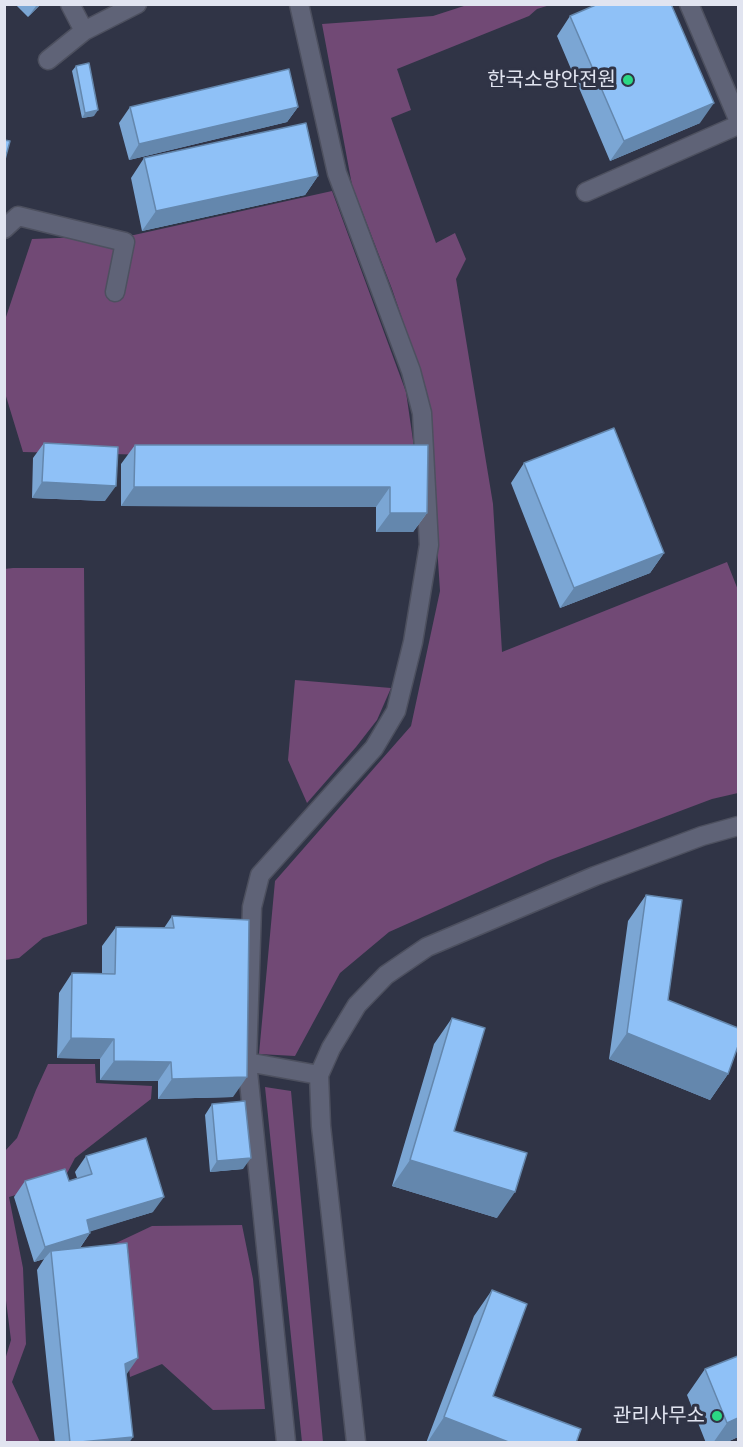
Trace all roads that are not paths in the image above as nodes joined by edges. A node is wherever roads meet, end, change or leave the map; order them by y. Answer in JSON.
{"nodes":[{"id":1,"x":70,"y":4,"type":"edge"},
{"id":2,"x":137,"y":4,"type":"edge"},
{"id":3,"x":299,"y":4,"type":"edge"},
{"id":4,"x":690,"y":4,"type":"edge"},
{"id":5,"x":84,"y":31,"type":"junction"},
{"id":6,"x":48,"y":60,"type":"dead end"},
{"id":7,"x":738,"y":119,"type":"edge"},
{"id":8,"x":738,"y":125,"type":"edge"},
{"id":9,"x":586,"y":192,"type":"dead end"},
{"id":10,"x":4,"y":229,"type":"edge"},
{"id":11,"x":115,"y":292,"type":"dead end"},
{"id":12,"x":738,"y":826,"type":"edge"},
{"id":13,"x":247,"y":1062,"type":"junction"},
{"id":14,"x":319,"y":1074,"type":"junction"},
{"id":15,"x":286,"y":1443,"type":"edge"},
{"id":16,"x":356,"y":1443,"type":"edge"}],
"edges":[{"from":1,"to":5,"type":"street"},
{"from":2,"to":5,"type":"street"},
{"from":3,"to":13,"type":"street"},
{"from":4,"to":7,"type":"street"},
{"from":5,"to":6,"type":"street"},
{"from":8,"to":9,"type":"street"},
{"from":10,"to":11,"type":"street"},
{"from":12,"to":14,"type":"street"},
{"from":13,"to":14,"type":"street"},
{"from":13,"to":15,"type":"street"},
{"from":14,"to":16,"type":"street"}]}
